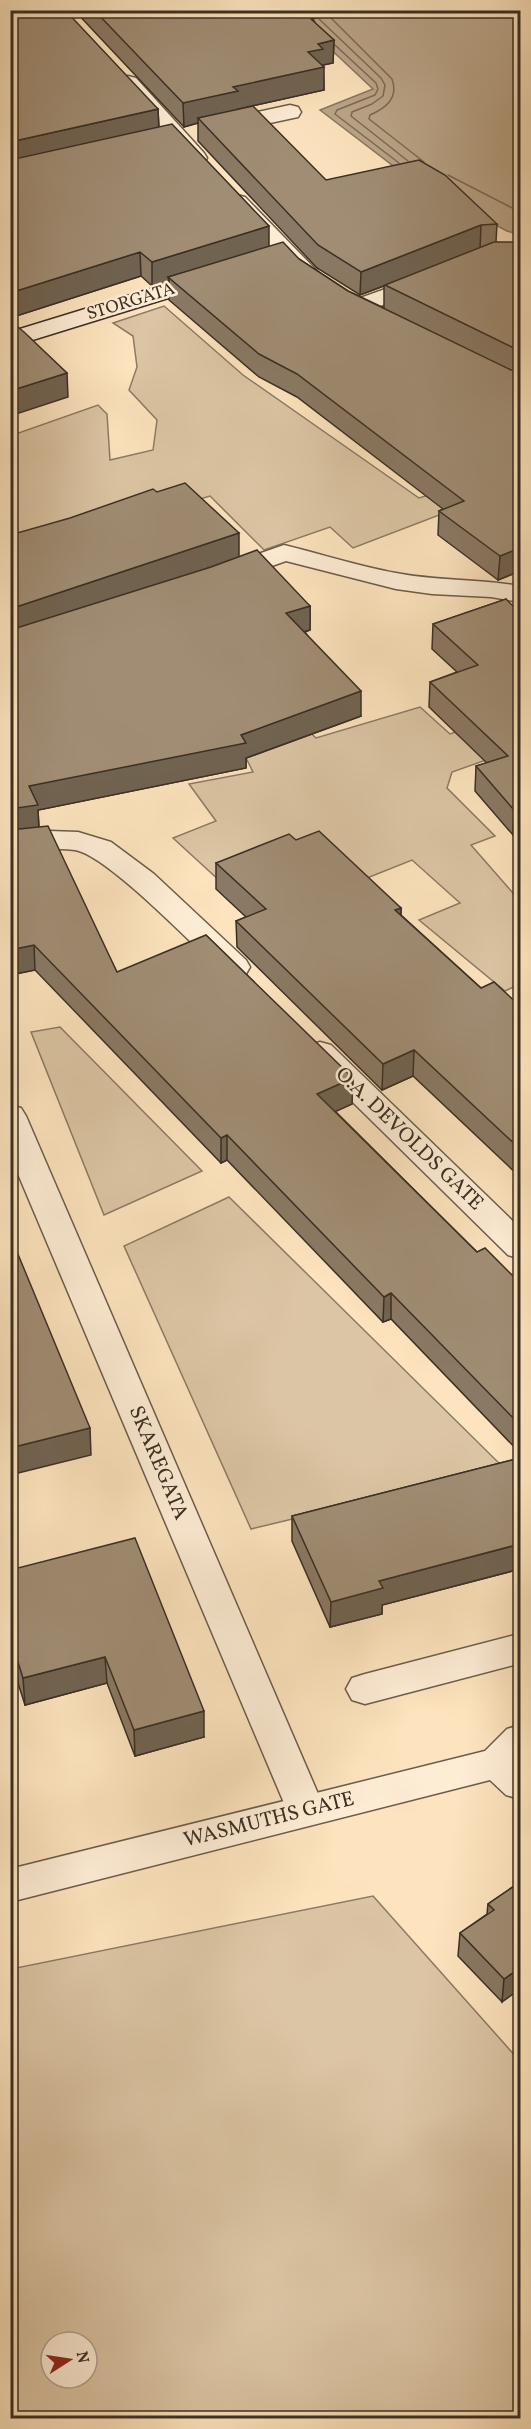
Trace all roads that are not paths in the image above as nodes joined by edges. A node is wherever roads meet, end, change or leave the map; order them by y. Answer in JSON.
{"nodes":[{"id":1,"x":112,"y":66,"type":"edge"},
{"id":2,"x":290,"y":111,"type":"dead end"},
{"id":3,"x":165,"y":140,"type":"junction"},
{"id":4,"x":207,"y":171,"type":"edge"},
{"id":5,"x":223,"y":187,"type":"edge"},
{"id":6,"x":231,"y":271,"type":"edge"},
{"id":7,"x":446,"y":273,"type":"edge"},
{"id":8,"x":342,"y":296,"type":"junction"},
{"id":9,"x":390,"y":322,"type":"edge"},
{"id":10,"x":10,"y":340,"type":"edge"},
{"id":11,"x":202,"y":583,"type":"edge"},
{"id":12,"x":520,"y":594,"type":"edge"},
{"id":13,"x":10,"y":845,"type":"edge"},
{"id":14,"x":252,"y":984,"type":"edge"},
{"id":15,"x":302,"y":1034,"type":"edge"},
{"id":16,"x":10,"y":1116,"type":"edge"},
{"id":17,"x":520,"y":1247,"type":"edge"},
{"id":18,"x":520,"y":1652,"type":"edge"},
{"id":19,"x":365,"y":1689,"type":"dead end"},
{"id":20,"x":512,"y":1762,"type":"edge"},
{"id":21,"x":306,"y":1810,"type":"junction"},
{"id":22,"x":10,"y":1886,"type":"edge"}],
"edges":[{"from":1,"to":3,"type":"street"},
{"from":2,"to":3,"type":"street"},
{"from":3,"to":4,"type":"street"},
{"from":5,"to":8,"type":"street"},
{"from":6,"to":10,"type":"street","name":"STORGATA"},
{"from":7,"to":8,"type":"street"},
{"from":8,"to":9,"type":"street"},
{"from":11,"to":12,"type":"street"},
{"from":13,"to":14,"type":"street"},
{"from":15,"to":17,"type":"street","name":"O.A. DEVOLDS GATE"},
{"from":16,"to":21,"type":"street","name":"SKAREGATA"},
{"from":18,"to":19,"type":"street"},
{"from":20,"to":21,"type":"street","name":"WASMUTHS GATE"},
{"from":21,"to":22,"type":"street","name":"WASMUTHS GATE"}]}
